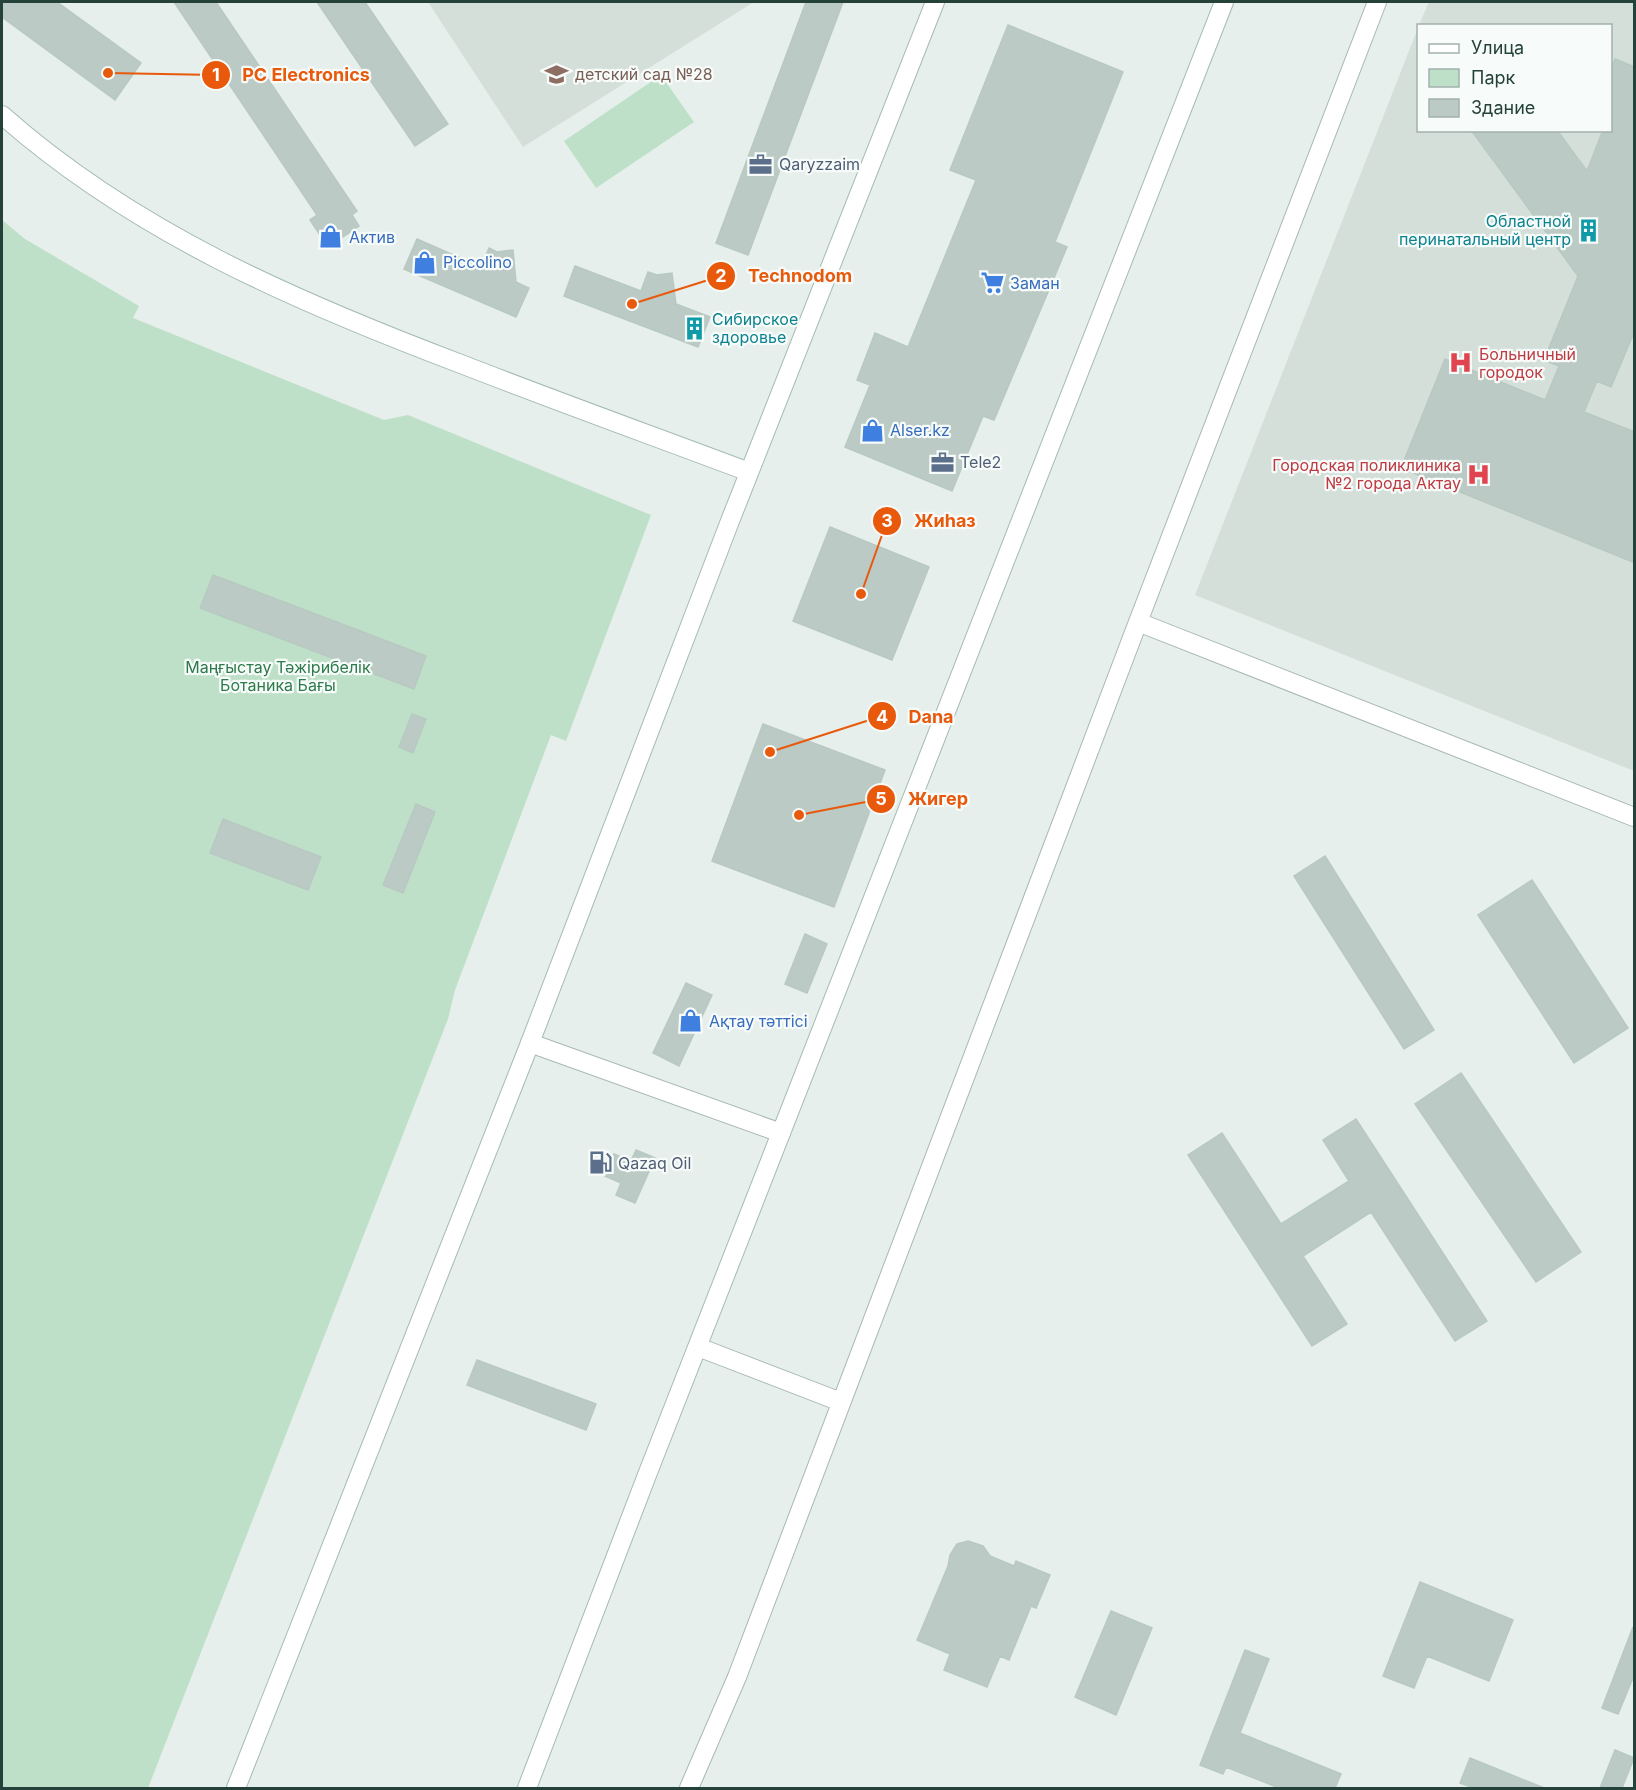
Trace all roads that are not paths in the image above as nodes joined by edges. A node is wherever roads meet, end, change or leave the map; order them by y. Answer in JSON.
{"nodes":[{"id":1,"x":935,"y":2,"type":"edge"},
{"id":2,"x":1224,"y":2,"type":"edge"},
{"id":3,"x":1377,"y":2,"type":"edge"},
{"id":4,"x":2,"y":115,"type":"edge"},
{"id":5,"x":749,"y":472,"type":"junction"},
{"id":6,"x":1138,"y":622,"type":"junction"},
{"id":7,"x":1635,"y":817,"type":"edge"},
{"id":8,"x":530,"y":1043,"type":"junction"},
{"id":9,"x":781,"y":1133,"type":"junction"},
{"id":10,"x":698,"y":1347,"type":"junction"},
{"id":11,"x":841,"y":1402,"type":"junction"},
{"id":12,"x":236,"y":1788,"type":"edge"},
{"id":13,"x":527,"y":1788,"type":"edge"},
{"id":14,"x":689,"y":1788,"type":"edge"}],
"edges":[{"from":1,"to":5,"type":"main road"},
{"from":2,"to":9,"type":"main road"},
{"from":3,"to":6,"type":"main road"},
{"from":4,"to":5,"type":"main road"},
{"from":5,"to":8,"type":"main road"},
{"from":6,"to":7,"type":"main road"},
{"from":6,"to":11,"type":"main road"},
{"from":8,"to":9,"type":"main road"},
{"from":8,"to":12,"type":"main road"},
{"from":9,"to":10,"type":"main road"},
{"from":10,"to":11,"type":"main road"},
{"from":10,"to":13,"type":"main road"},
{"from":11,"to":14,"type":"main road"}]}
